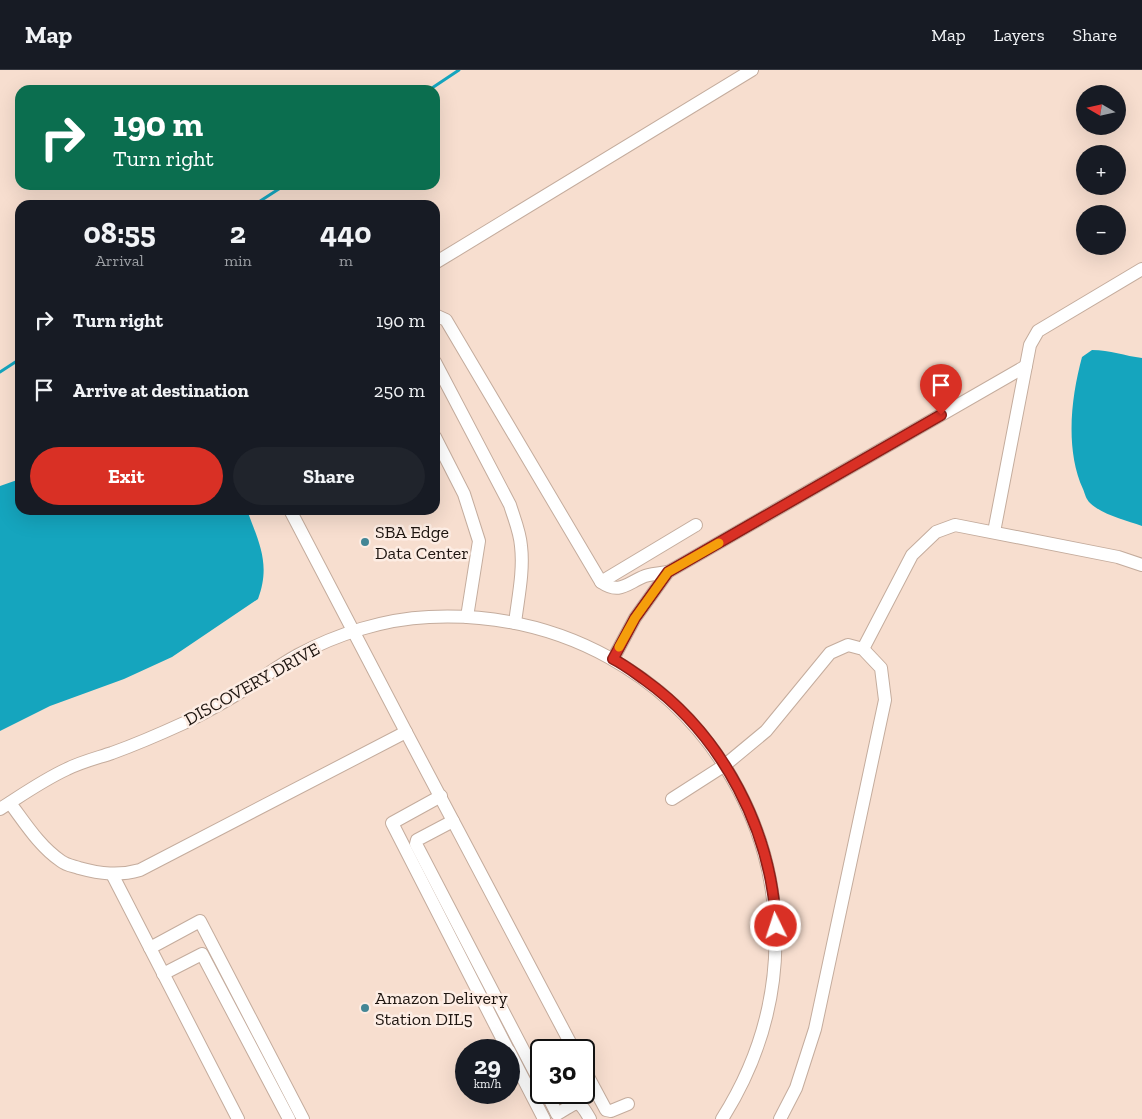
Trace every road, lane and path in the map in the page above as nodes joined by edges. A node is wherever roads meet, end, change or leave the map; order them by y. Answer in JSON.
{"nodes":[{"id":1,"x":752,"y":70,"type":"edge"},
{"id":2,"x":440,"y":260,"type":"edge"},
{"id":3,"x":1142,"y":269,"type":"edge"},
{"id":4,"x":440,"y":317,"type":"edge"},
{"id":5,"x":1026,"y":366,"type":"junction"},
{"id":6,"x":440,"y":372,"type":"edge"},
{"id":7,"x":440,"y":447,"type":"edge"},
{"id":8,"x":293,"y":515,"type":"edge"},
{"id":9,"x":696,"y":525,"type":"dead end"},
{"id":10,"x":994,"y":532,"type":"junction"},
{"id":11,"x":1142,"y":565,"type":"edge"},
{"id":12,"x":668,"y":572,"type":"junction"},
{"id":13,"x":602,"y":582,"type":"junction"},
{"id":14,"x":467,"y":617,"type":"junction"},
{"id":15,"x":515,"y":623,"type":"junction"},
{"id":16,"x":355,"y":632,"type":"junction"},
{"id":17,"x":863,"y":649,"type":"junction"},
{"id":18,"x":613,"y":659,"type":"junction"},
{"id":19,"x":406,"y":732,"type":"junction"},
{"id":20,"x":725,"y":766,"type":"junction"},
{"id":21,"x":441,"y":796,"type":"junction"},
{"id":22,"x":672,"y":799,"type":"dead end"},
{"id":23,"x":5,"y":806,"type":"edge"},
{"id":24,"x":453,"y":821,"type":"junction"},
{"id":25,"x":112,"y":874,"type":"junction"},
{"id":26,"x":150,"y":948,"type":"junction"},
{"id":27,"x":163,"y":974,"type":"junction"},
{"id":28,"x":503,"y":1039,"type":"edge"},
{"id":29,"x":568,"y":1039,"type":"edge"},
{"id":30,"x":530,"y":1063,"type":"edge"},
{"id":31,"x":520,"y":1072,"type":"edge"},
{"id":32,"x":595,"y":1090,"type":"edge"},
{"id":33,"x":552,"y":1104,"type":"edge"},
{"id":34,"x":575,"y":1104,"type":"edge"},
{"id":35,"x":580,"y":1104,"type":"edge"},
{"id":36,"x":628,"y":1104,"type":"dead end"},
{"id":37,"x":612,"y":1115,"type":"edge"},
{"id":38,"x":238,"y":1119,"type":"edge"},
{"id":39,"x":289,"y":1119,"type":"edge"},
{"id":40,"x":303,"y":1119,"type":"edge"},
{"id":41,"x":544,"y":1119,"type":"edge"},
{"id":42,"x":590,"y":1119,"type":"edge"},
{"id":43,"x":722,"y":1119,"type":"edge"},
{"id":44,"x":780,"y":1119,"type":"edge"}],
"edges":[{"from":1,"to":2,"type":"street"},
{"from":3,"to":5,"type":"street"},
{"from":4,"to":13,"type":"street"},
{"from":5,"to":10,"type":"street"},
{"from":5,"to":12,"type":"street"},
{"from":6,"to":15,"type":"street"},
{"from":7,"to":14,"type":"street"},
{"from":8,"to":16,"type":"street"},
{"from":9,"to":13,"type":"street"},
{"from":10,"to":11,"type":"street"},
{"from":10,"to":17,"type":"street"},
{"from":12,"to":13,"type":"street"},
{"from":12,"to":18,"type":"street"},
{"from":14,"to":15,"type":"street","name":"DISCOVERY DRIVE"},
{"from":14,"to":16,"type":"street","name":"DISCOVERY DRIVE"},
{"from":15,"to":18,"type":"street","name":"DISCOVERY DRIVE"},
{"from":16,"to":19,"type":"street"},
{"from":16,"to":23,"type":"street","name":"DISCOVERY DRIVE"},
{"from":17,"to":20,"type":"street"},
{"from":17,"to":44,"type":"street"},
{"from":18,"to":20,"type":"street","name":"DISCOVERY DRIVE"},
{"from":19,"to":21,"type":"street"},
{"from":19,"to":25,"type":"street"},
{"from":20,"to":22,"type":"street"},
{"from":20,"to":43,"type":"street","name":"DISCOVERY DRIVE"},
{"from":21,"to":24,"type":"street"},
{"from":21,"to":28,"type":"street"},
{"from":23,"to":25,"type":"street"},
{"from":24,"to":29,"type":"street"},
{"from":24,"to":30,"type":"street"},
{"from":25,"to":26,"type":"street"},
{"from":26,"to":27,"type":"street"},
{"from":26,"to":40,"type":"street"},
{"from":27,"to":38,"type":"street"},
{"from":27,"to":39,"type":"street"},
{"from":31,"to":41,"type":"street"},
{"from":32,"to":37,"type":"street"},
{"from":33,"to":34,"type":"street"},
{"from":35,"to":42,"type":"street"},
{"from":36,"to":37,"type":"street"}]}
